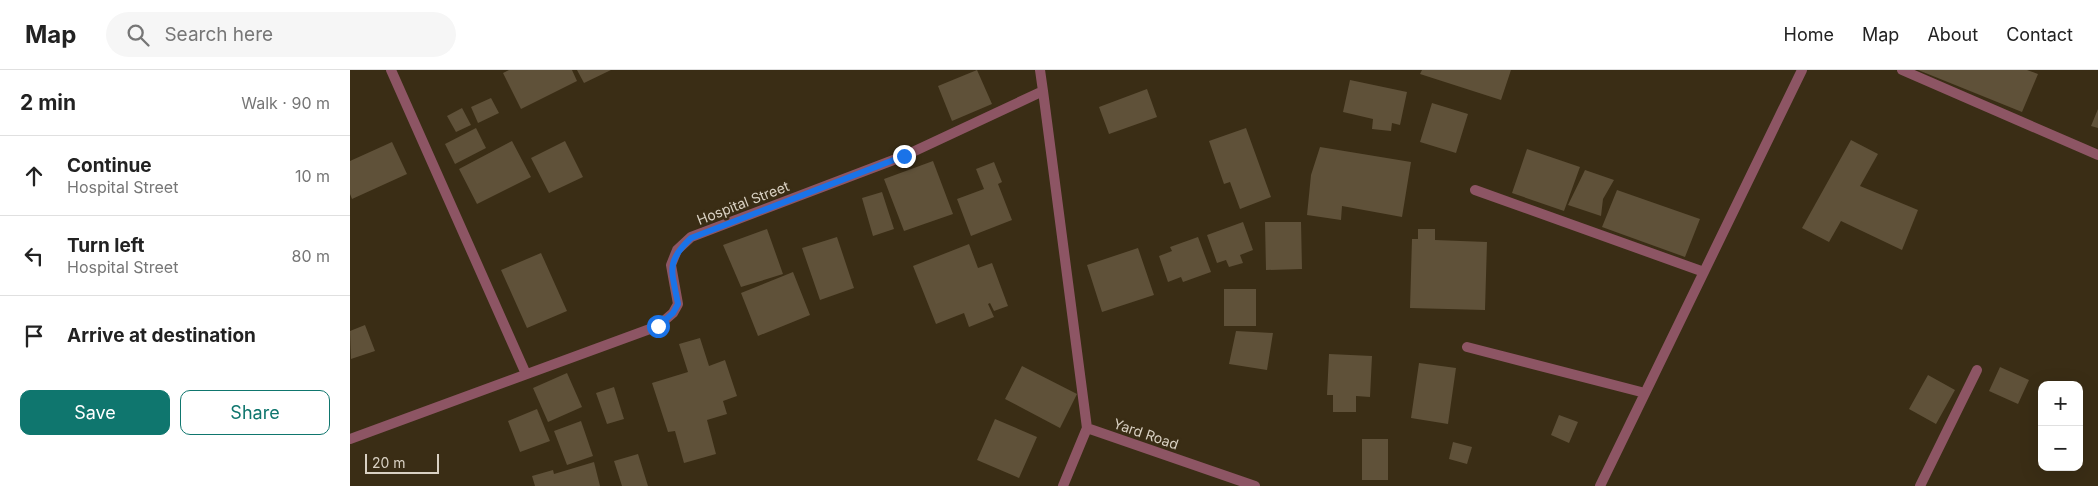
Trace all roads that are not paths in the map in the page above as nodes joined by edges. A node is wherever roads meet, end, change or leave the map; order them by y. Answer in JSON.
{"nodes":[{"id":1,"x":391,"y":70,"type":"edge"},
{"id":2,"x":1040,"y":70,"type":"edge"},
{"id":3,"x":1802,"y":70,"type":"edge"},
{"id":4,"x":1902,"y":70,"type":"edge"},
{"id":5,"x":1043,"y":92,"type":"junction"},
{"id":6,"x":2098,"y":155,"type":"edge"},
{"id":7,"x":1474,"y":190,"type":"dead end"},
{"id":8,"x":1704,"y":272,"type":"junction"},
{"id":9,"x":1467,"y":347,"type":"dead end"},
{"id":10,"x":1977,"y":370,"type":"dead end"},
{"id":11,"x":526,"y":374,"type":"junction"},
{"id":12,"x":1645,"y":393,"type":"junction"},
{"id":13,"x":1087,"y":428,"type":"junction"},
{"id":14,"x":350,"y":439,"type":"edge"},
{"id":15,"x":1063,"y":486,"type":"edge"},
{"id":16,"x":1255,"y":486,"type":"edge"},
{"id":17,"x":1600,"y":486,"type":"edge"},
{"id":18,"x":1920,"y":486,"type":"edge"}],
"edges":[{"from":1,"to":11,"type":"street"},
{"from":2,"to":5,"type":"street"},
{"from":3,"to":8,"type":"street"},
{"from":4,"to":6,"type":"street"},
{"from":5,"to":11,"type":"street","name":"Hospital Street"},
{"from":5,"to":13,"type":"street"},
{"from":7,"to":8,"type":"street"},
{"from":8,"to":12,"type":"street"},
{"from":9,"to":12,"type":"street"},
{"from":10,"to":18,"type":"street"},
{"from":11,"to":14,"type":"street","name":"Hospital Street"},
{"from":12,"to":17,"type":"street"},
{"from":13,"to":15,"type":"street"},
{"from":13,"to":16,"type":"street","name":"Yard Road"}]}
